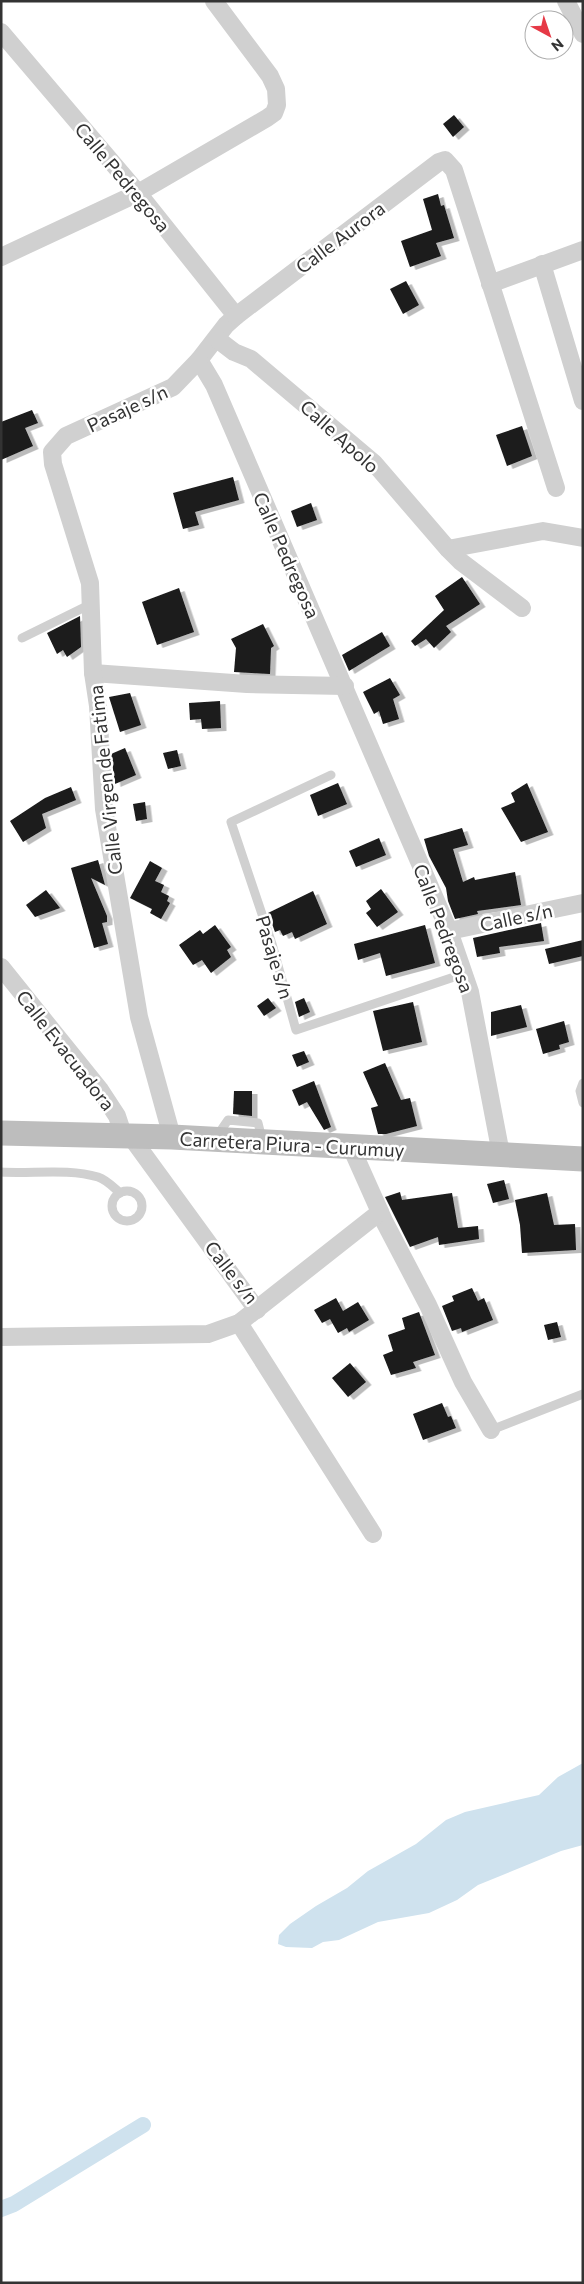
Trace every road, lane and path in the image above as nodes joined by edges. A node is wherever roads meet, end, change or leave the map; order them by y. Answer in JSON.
{"nodes":[{"id":1,"x":214,"y":1,"type":"edge"},
{"id":2,"x":566,"y":1,"type":"edge"},
{"id":3,"x":1,"y":32,"type":"edge"},
{"id":4,"x":583,"y":34,"type":"edge"},
{"id":5,"x":138,"y":193,"type":"junction"},
{"id":6,"x":583,"y":250,"type":"edge"},
{"id":7,"x":1,"y":257,"type":"edge"},
{"id":8,"x":542,"y":264,"type":"junction"},
{"id":9,"x":490,"y":284,"type":"junction"},
{"id":10,"x":236,"y":316,"type":"junction"},
{"id":11,"x":218,"y":339,"type":"junction"},
{"id":12,"x":199,"y":360,"type":"junction"},
{"id":13,"x":583,"y":401,"type":"edge"},
{"id":14,"x":52,"y":452,"type":"joint"},
{"id":15,"x":556,"y":488,"type":"dead end"},
{"id":16,"x":583,"y":538,"type":"edge"},
{"id":17,"x":448,"y":549,"type":"junction"},
{"id":18,"x":92,"y":603,"type":"junction"},
{"id":19,"x":522,"y":608,"type":"dead end"},
{"id":20,"x":22,"y":638,"type":"dead end"},
{"id":21,"x":93,"y":673,"type":"junction"},
{"id":22,"x":344,"y":686,"type":"junction"},
{"id":23,"x":331,"y":775,"type":"dead end"},
{"id":24,"x":583,"y":903,"type":"edge"},
{"id":25,"x":449,"y":931,"type":"junction"},
{"id":26,"x":1,"y":967,"type":"edge"},
{"id":27,"x":464,"y":974,"type":"junction"},
{"id":28,"x":583,"y":1083,"type":"edge"},
{"id":29,"x":583,"y":1103,"type":"edge"},
{"id":30,"x":1,"y":1133,"type":"edge"},
{"id":31,"x":127,"y":1137,"type":"junction"},
{"id":32,"x":172,"y":1137,"type":"junction"},
{"id":33,"x":352,"y":1147,"type":"junction"},
{"id":34,"x":501,"y":1154,"type":"junction"},
{"id":35,"x":583,"y":1158,"type":"edge"},
{"id":36,"x":1,"y":1172,"type":"edge"},
{"id":37,"x":120,"y":1193,"type":"dead end"},
{"id":38,"x":380,"y":1212,"type":"junction"},
{"id":39,"x":257,"y":1310,"type":"junction"},
{"id":40,"x":239,"y":1323,"type":"junction"},
{"id":41,"x":1,"y":1337,"type":"edge"},
{"id":42,"x":583,"y":1394,"type":"edge"},
{"id":43,"x":491,"y":1430,"type":"joint"},
{"id":44,"x":374,"y":1534,"type":"dead end"}],
"edges":[{"from":1,"to":5,"type":"street"},
{"from":2,"to":4,"type":"street"},
{"from":3,"to":5,"type":"street","name":"Calle Pedregosa"},
{"from":5,"to":7,"type":"street"},
{"from":5,"to":10,"type":"street","name":"Calle Pedregosa"},
{"from":6,"to":8,"type":"street"},
{"from":8,"to":9,"type":"street"},
{"from":8,"to":13,"type":"street"},
{"from":9,"to":10,"type":"street","name":"Calle Aurora"},
{"from":9,"to":15,"type":"street"},
{"from":10,"to":11,"type":"street"},
{"from":11,"to":12,"type":"street"},
{"from":11,"to":17,"type":"street","name":"Calle Apolo"},
{"from":12,"to":14,"type":"street","name":"Pasaje s/n"},
{"from":12,"to":22,"type":"street","name":"Calle Pedregosa"},
{"from":14,"to":18,"type":"street","name":"Calle Virgen de Fatima"},
{"from":16,"to":17,"type":"street"},
{"from":17,"to":19,"type":"street","name":"Calle Apolo"},
{"from":18,"to":20,"type":"lane"},
{"from":18,"to":21,"type":"street","name":"Calle Virgen de Fatima"},
{"from":21,"to":22,"type":"street"},
{"from":21,"to":32,"type":"street","name":"Calle Virgen de Fatima"},
{"from":22,"to":25,"type":"street","name":"Calle Pedregosa"},
{"from":23,"to":27,"type":"lane","name":"Pasaje s/n"},
{"from":24,"to":25,"type":"street","name":"Calle s/n"},
{"from":25,"to":27,"type":"street","name":"Calle Pedregosa"},
{"from":26,"to":31,"type":"street","name":"Calle Evacuadora"},
{"from":27,"to":34,"type":"street","name":"Calle Pedregosa"},
{"from":28,"to":29,"type":"lane"},
{"from":30,"to":31,"type":"main road","name":"Carretera Piura - Curumuy"},
{"from":31,"to":32,"type":"main road","name":"Carretera Piura - Curumuy"},
{"from":31,"to":39,"type":"street","name":"Calle s/n"},
{"from":32,"to":33,"type":"main road","name":"Carretera Piura - Curumuy"},
{"from":33,"to":34,"type":"main road","name":"Carretera Piura - Curumuy"},
{"from":33,"to":38,"type":"street"},
{"from":34,"to":35,"type":"main road","name":"Carretera Piura - Curumuy"},
{"from":36,"to":37,"type":"lane"},
{"from":38,"to":39,"type":"street","name":"Calle s/n"},
{"from":38,"to":43,"type":"street"},
{"from":39,"to":40,"type":"street"},
{"from":40,"to":41,"type":"street"},
{"from":40,"to":44,"type":"street"},
{"from":42,"to":43,"type":"lane"}]}
